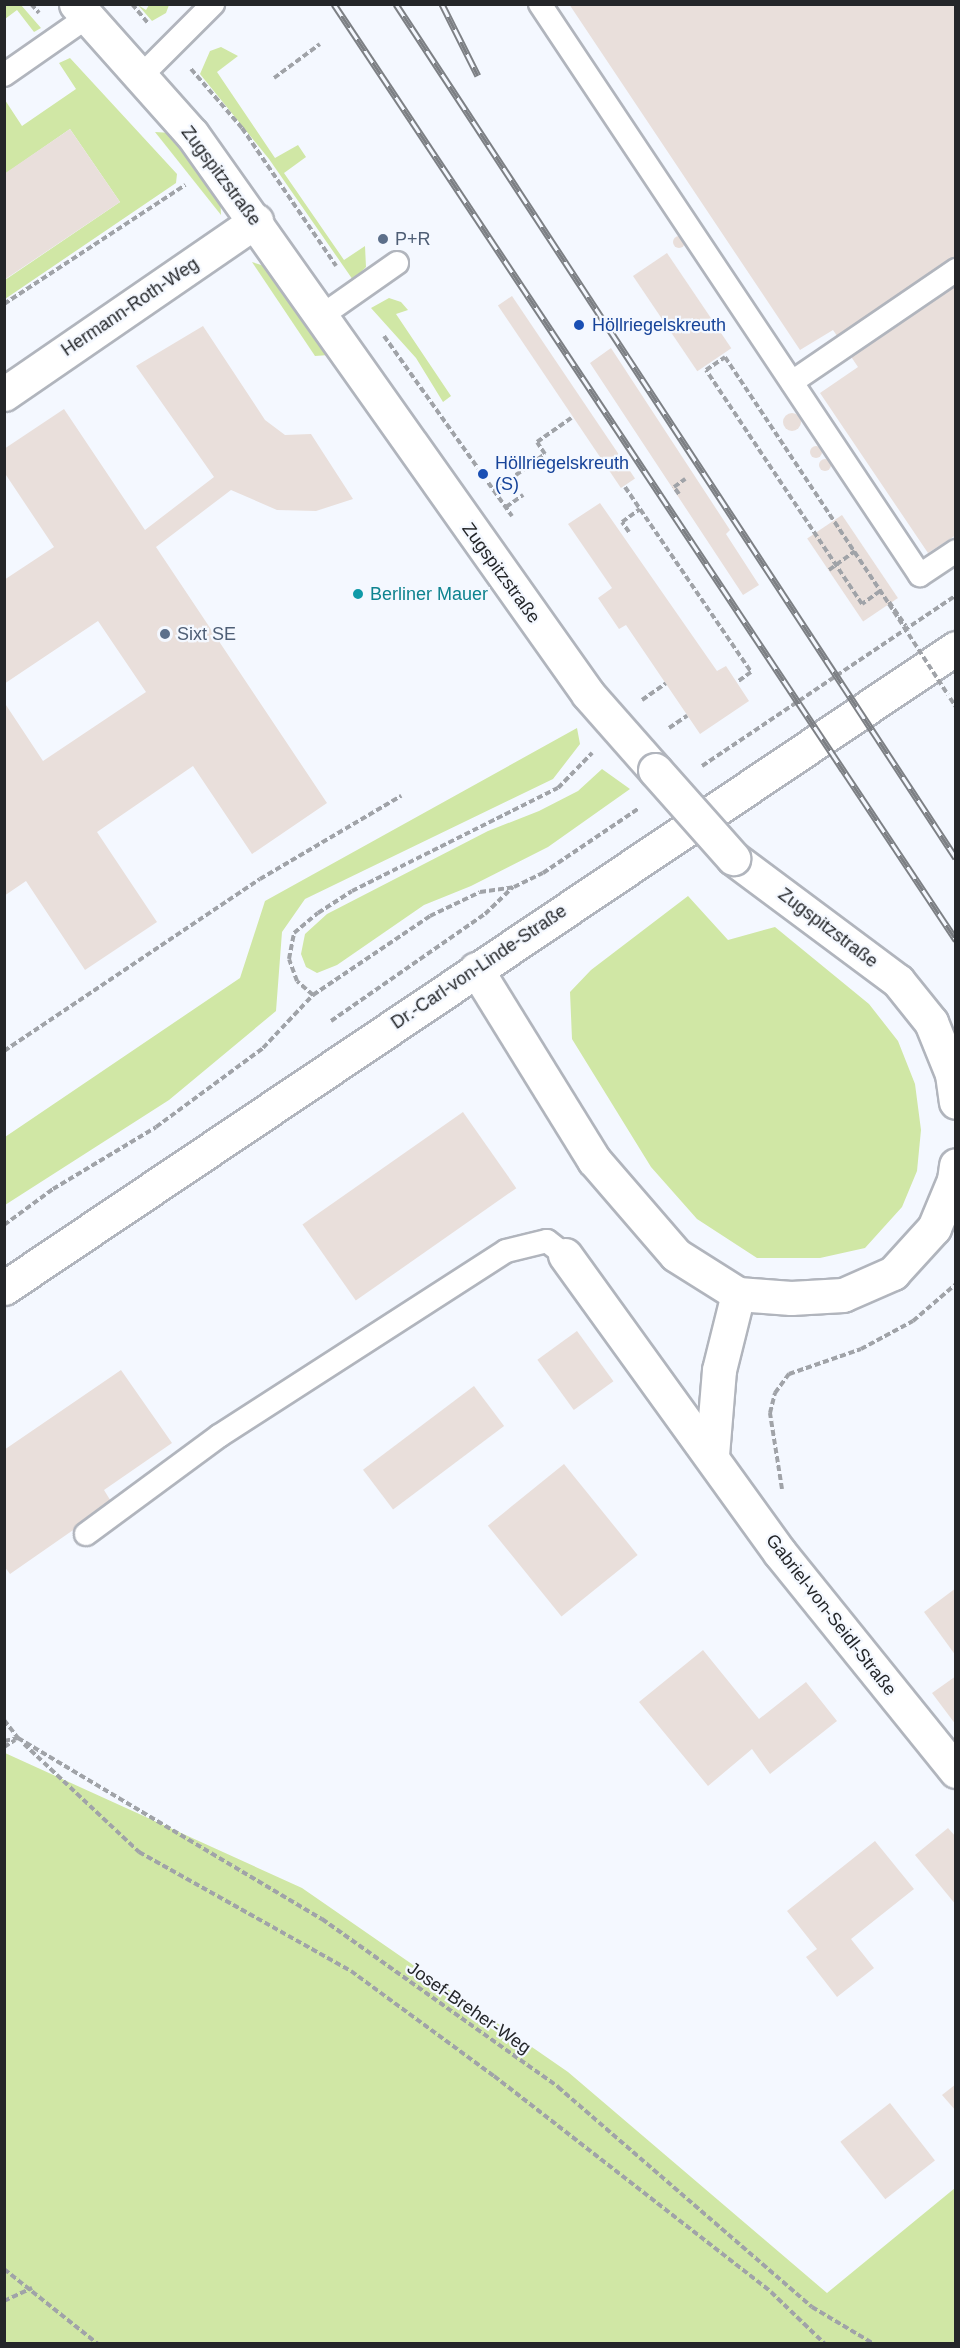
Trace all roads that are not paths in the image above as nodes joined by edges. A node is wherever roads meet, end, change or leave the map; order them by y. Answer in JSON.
{"nodes":[{"id":1,"x":213,"y":4,"type":"edge"},
{"id":2,"x":540,"y":4,"type":"edge"},
{"id":3,"x":82,"y":10,"type":"edge"},
{"id":4,"x":4,"y":75,"type":"edge"},
{"id":5,"x":141,"y":76,"type":"junction"},
{"id":6,"x":256,"y":221,"type":"junction"},
{"id":7,"x":397,"y":263,"type":"dead end"},
{"id":8,"x":956,"y":270,"type":"edge"},
{"id":9,"x":320,"y":317,"type":"junction"},
{"id":10,"x":792,"y":382,"type":"junction"},
{"id":11,"x":4,"y":394,"type":"edge"},
{"id":12,"x":956,"y":551,"type":"edge"},
{"id":13,"x":956,"y":648,"type":"edge"},
{"id":14,"x":476,"y":969,"type":"junction"},
{"id":15,"x":956,"y":1102,"type":"edge"},
{"id":16,"x":956,"y":1165,"type":"edge"},
{"id":17,"x":565,"y":1255,"type":"joint"},
{"id":18,"x":4,"y":1288,"type":"edge"},
{"id":19,"x":738,"y":1294,"type":"junction"},
{"id":20,"x":712,"y":1455,"type":"junction"},
{"id":21,"x":86,"y":1534,"type":"dead end"},
{"id":22,"x":956,"y":1771,"type":"edge"}],
"edges":[{"from":1,"to":5,"type":"lane"},
{"from":2,"to":10,"type":"lane"},
{"from":3,"to":4,"type":"lane"},
{"from":3,"to":5,"type":"street","name":"Zugspitzstraße"},
{"from":5,"to":6,"type":"street","name":"Zugspitzstraße"},
{"from":6,"to":9,"type":"street","name":"Zugspitzstraße"},
{"from":6,"to":11,"type":"street","name":"Hermann-Roth-Weg"},
{"from":7,"to":9,"type":"lane"},
{"from":8,"to":10,"type":"lane"},
{"from":9,"to":15,"type":"street","name":"Zugspitzstraße","bridge":true},
{"from":10,"to":12,"type":"lane"},
{"from":13,"to":14,"type":"street","name":"Dr.-Carl-von-Linde-Straße"},
{"from":14,"to":18,"type":"street","name":"Dr.-Carl-von-Linde-Straße"},
{"from":14,"to":19,"type":"street"},
{"from":16,"to":19,"type":"street"},
{"from":17,"to":20,"type":"street","name":"Gabriel-von-Seidl-Straße"},
{"from":17,"to":21,"type":"lane"},
{"from":19,"to":20,"type":"street"},
{"from":20,"to":22,"type":"street","name":"Gabriel-von-Seidl-Straße"}]}
